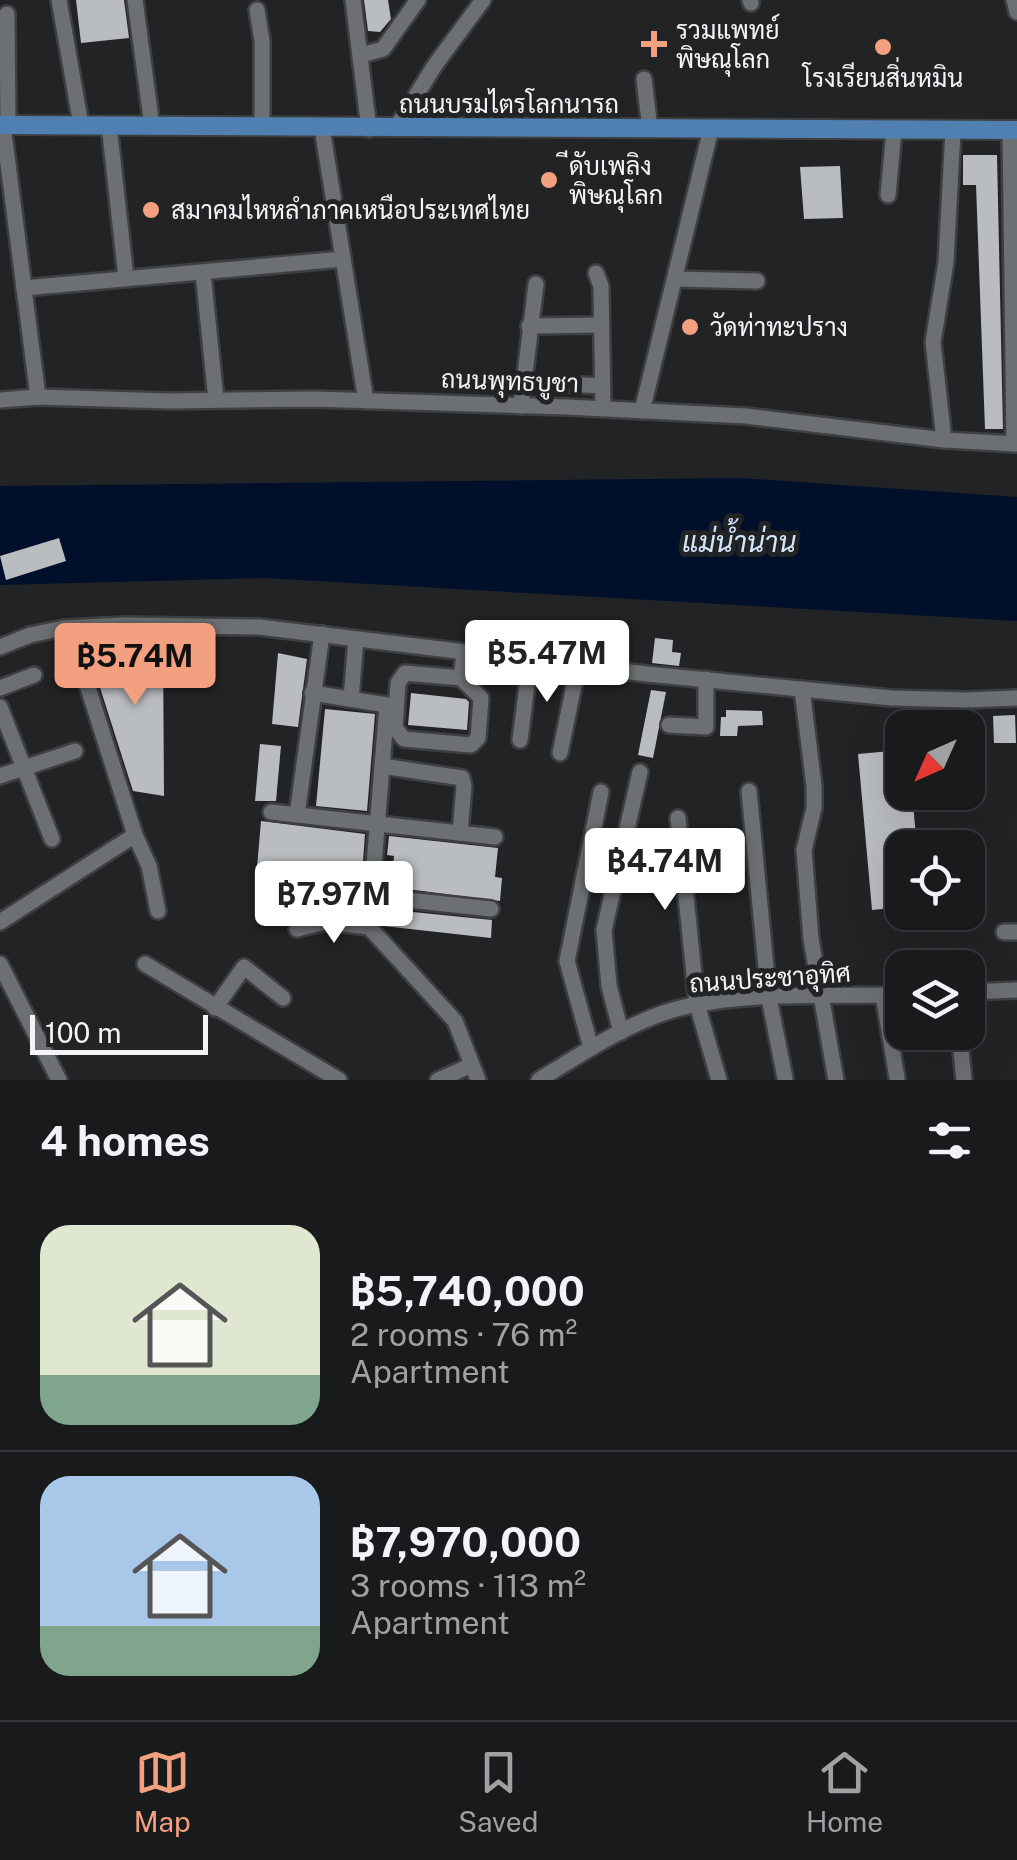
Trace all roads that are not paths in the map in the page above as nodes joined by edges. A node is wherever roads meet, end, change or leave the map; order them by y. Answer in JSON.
{"nodes":[{"id":1,"x":59,"y":0,"type":"edge"},
{"id":2,"x":134,"y":0,"type":"edge"},
{"id":3,"x":353,"y":0,"type":"edge"},
{"id":4,"x":418,"y":0,"type":"edge"},
{"id":5,"x":483,"y":0,"type":"edge"},
{"id":6,"x":1014,"y":0,"type":"edge"},
{"id":7,"x":257,"y":10,"type":"dead end"},
{"id":8,"x":1017,"y":12,"type":"edge"},
{"id":9,"x":6,"y":14,"type":"dead end"},
{"id":10,"x":361,"y":56,"type":"junction"},
{"id":11,"x":644,"y":80,"type":"dead end"},
{"id":12,"x":4,"y":125,"type":"edge"},
{"id":13,"x":81,"y":125,"type":"junction"},
{"id":14,"x":109,"y":125,"type":"junction"},
{"id":15,"x":152,"y":126,"type":"junction"},
{"id":16,"x":262,"y":127,"type":"junction"},
{"id":17,"x":322,"y":128,"type":"junction"},
{"id":18,"x":396,"y":128,"type":"junction"},
{"id":19,"x":369,"y":129,"type":"junction"},
{"id":20,"x":650,"y":129,"type":"junction"},
{"id":21,"x":711,"y":129,"type":"junction"},
{"id":22,"x":894,"y":130,"type":"junction"},
{"id":23,"x":953,"y":130,"type":"junction"},
{"id":24,"x":1014,"y":130,"type":"edge"},
{"id":25,"x":888,"y":195,"type":"dead end"},
{"id":26,"x":343,"y":259,"type":"junction"},
{"id":27,"x":203,"y":272,"type":"junction"},
{"id":28,"x":596,"y":273,"type":"dead end"},
{"id":29,"x":126,"y":278,"type":"junction"},
{"id":30,"x":674,"y":278,"type":"junction"},
{"id":31,"x":756,"y":280,"type":"dead end"},
{"id":32,"x":536,"y":284,"type":"dead end"},
{"id":33,"x":24,"y":288,"type":"junction"},
{"id":34,"x":601,"y":325,"type":"junction"},
{"id":35,"x":530,"y":326,"type":"junction"},
{"id":36,"x":524,"y":382,"type":"junction"},
{"id":37,"x":602,"y":386,"type":"junction"},
{"id":38,"x":38,"y":397,"type":"junction"},
{"id":39,"x":0,"y":400,"type":"edge"},
{"id":40,"x":216,"y":400,"type":"junction"},
{"id":41,"x":366,"y":401,"type":"junction"},
{"id":42,"x":521,"y":406,"type":"junction"},
{"id":43,"x":603,"y":409,"type":"junction"},
{"id":44,"x":642,"y":411,"type":"junction"},
{"id":45,"x":944,"y":440,"type":"junction"},
{"id":46,"x":1015,"y":444,"type":"edge"},
{"id":47,"x":322,"y":634,"type":"junction"},
{"id":48,"x":356,"y":639,"type":"junction"},
{"id":49,"x":74,"y":644,"type":"dead end"},
{"id":50,"x":0,"y":646,"type":"edge"},
{"id":51,"x":464,"y":654,"type":"junction"},
{"id":52,"x":530,"y":661,"type":"junction"},
{"id":53,"x":578,"y":666,"type":"junction"},
{"id":54,"x":34,"y":675,"type":"dead end"},
{"id":55,"x":462,"y":678,"type":"junction"},
{"id":56,"x":706,"y":679,"type":"junction"},
{"id":57,"x":0,"y":688,"type":"edge"},
{"id":58,"x":802,"y":689,"type":"junction"},
{"id":59,"x":312,"y":693,"type":"junction"},
{"id":60,"x":1017,"y":698,"type":"edge"},
{"id":61,"x":351,"y":699,"type":"junction"},
{"id":62,"x":0,"y":707,"type":"edge"},
{"id":63,"x":668,"y":725,"type":"dead end"},
{"id":64,"x":520,"y":740,"type":"dead end"},
{"id":65,"x":75,"y":751,"type":"dead end"},
{"id":66,"x":560,"y":753,"type":"dead end"},
{"id":67,"x":382,"y":766,"type":"junction"},
{"id":68,"x":24,"y":768,"type":"junction"},
{"id":69,"x":640,"y":772,"type":"dead end"},
{"id":70,"x":0,"y":776,"type":"edge"},
{"id":71,"x":602,"y":792,"type":"dead end"},
{"id":72,"x":750,"y":792,"type":"dead end"},
{"id":73,"x":271,"y":812,"type":"dead end"},
{"id":74,"x":296,"y":815,"type":"junction"},
{"id":75,"x":678,"y":818,"type":"dead end"},
{"id":76,"x":377,"y":824,"type":"junction"},
{"id":77,"x":460,"y":833,"type":"junction"},
{"id":78,"x":136,"y":835,"type":"junction"},
{"id":79,"x":495,"y":837,"type":"dead end"},
{"id":80,"x":52,"y":839,"type":"dead end"},
{"id":81,"x":371,"y":896,"type":"junction"},
{"id":82,"x":491,"y":909,"type":"dead end"},
{"id":83,"x":158,"y":912,"type":"dead end"},
{"id":84,"x":0,"y":922,"type":"edge"},
{"id":85,"x":369,"y":927,"type":"junction"},
{"id":86,"x":296,"y":928,"type":"dead end"},
{"id":87,"x":0,"y":964,"type":"edge"},
{"id":88,"x":145,"y":964,"type":"dead end"},
{"id":89,"x":1017,"y":990,"type":"edge"},
{"id":90,"x":985,"y":991,"type":"edge"},
{"id":91,"x":884,"y":996,"type":"joint"},
{"id":92,"x":283,"y":998,"type":"dead end"},
{"id":93,"x":769,"y":998,"type":"junction"},
{"id":94,"x":824,"y":998,"type":"junction"},
{"id":95,"x":698,"y":1004,"type":"junction"},
{"id":96,"x":215,"y":1008,"type":"junction"},
{"id":97,"x":621,"y":1032,"type":"junction"},
{"id":98,"x":591,"y":1048,"type":"junction"},
{"id":99,"x":961,"y":1050,"type":"edge"},
{"id":100,"x":475,"y":1073,"type":"edge"},
{"id":101,"x":545,"y":1078,"type":"edge"},
{"id":102,"x":785,"y":1078,"type":"edge"},
{"id":103,"x":897,"y":1078,"type":"edge"},
{"id":104,"x":59,"y":1080,"type":"edge"},
{"id":105,"x":339,"y":1080,"type":"edge"},
{"id":106,"x":438,"y":1080,"type":"edge"},
{"id":107,"x":719,"y":1080,"type":"edge"},
{"id":108,"x":836,"y":1080,"type":"edge"},
{"id":109,"x":964,"y":1080,"type":"edge"}],
"edges":[{"from":1,"to":13,"type":"street"},
{"from":2,"to":15,"type":"street"},
{"from":3,"to":10,"type":"street"},
{"from":4,"to":10,"type":"street"},
{"from":5,"to":18,"type":"street"},
{"from":6,"to":8,"type":"street"},
{"from":7,"to":16,"type":"street"},
{"from":9,"to":12,"type":"street"},
{"from":10,"to":19,"type":"street"},
{"from":11,"to":20,"type":"street"},
{"from":12,"to":13,"type":"main road","name":"ถนนบรมไตรโลกนารถ"},
{"from":12,"to":33,"type":"street"},
{"from":13,"to":14,"type":"main road","name":"ถนนบรมไตรโลกนารถ"},
{"from":14,"to":15,"type":"main road","name":"ถนนบรมไตรโลกนารถ"},
{"from":14,"to":29,"type":"street"},
{"from":15,"to":16,"type":"main road","name":"ถนนบรมไตรโลกนารถ"},
{"from":16,"to":17,"type":"main road","name":"ถนนบรมไตรโลกนารถ"},
{"from":17,"to":19,"type":"main road","name":"ถนนบรมไตรโลกนารถ"},
{"from":17,"to":26,"type":"street"},
{"from":18,"to":19,"type":"main road","name":"ถนนบรมไตรโลกนารถ"},
{"from":18,"to":20,"type":"main road","name":"ถนนบรมไตรโลกนารถ"},
{"from":20,"to":21,"type":"main road","name":"ถนนบรมไตรโลกนารถ"},
{"from":21,"to":22,"type":"main road","name":"ถนนบรมไตรโลกนารถ"},
{"from":21,"to":30,"type":"street"},
{"from":22,"to":23,"type":"main road","name":"ถนนบรมไตรโลกนารถ"},
{"from":22,"to":25,"type":"street"},
{"from":23,"to":24,"type":"main road","name":"ถนนบรมไตรโลกนารถ"},
{"from":23,"to":45,"type":"street"},
{"from":24,"to":46,"type":"street"},
{"from":26,"to":27,"type":"street"},
{"from":26,"to":41,"type":"street"},
{"from":27,"to":29,"type":"street"},
{"from":27,"to":40,"type":"street"},
{"from":28,"to":34,"type":"street"},
{"from":29,"to":33,"type":"street"},
{"from":30,"to":31,"type":"street"},
{"from":30,"to":44,"type":"street"},
{"from":32,"to":35,"type":"street"},
{"from":33,"to":38,"type":"street"},
{"from":34,"to":35,"type":"street"},
{"from":34,"to":37,"type":"street"},
{"from":35,"to":36,"type":"street"},
{"from":36,"to":37,"type":"street"},
{"from":36,"to":42,"type":"street"},
{"from":37,"to":43,"type":"street"},
{"from":38,"to":39,"type":"street","name":"ถนนพุทธบูชา"},
{"from":38,"to":40,"type":"street","name":"ถนนพุทธบูชา"},
{"from":40,"to":41,"type":"street","name":"ถนนพุทธบูชา"},
{"from":41,"to":42,"type":"street","name":"ถนนพุทธบูชา"},
{"from":42,"to":43,"type":"street","name":"ถนนพุทธบูชา"},
{"from":43,"to":44,"type":"street","name":"ถนนพุทธบูชา"},
{"from":44,"to":45,"type":"street","name":"ถนนพุทธบูชา"},
{"from":45,"to":46,"type":"street","name":"ถนนพุทธบูชา"},
{"from":47,"to":48,"type":"street"},
{"from":47,"to":50,"type":"street"},
{"from":47,"to":59,"type":"street"},
{"from":48,"to":51,"type":"street"},
{"from":48,"to":61,"type":"street"},
{"from":49,"to":78,"type":"street"},
{"from":51,"to":52,"type":"street"},
{"from":51,"to":55,"type":"street"},
{"from":52,"to":53,"type":"street"},
{"from":52,"to":64,"type":"street"},
{"from":53,"to":56,"type":"street"},
{"from":53,"to":66,"type":"street"},
{"from":54,"to":57,"type":"street"},
{"from":55,"to":55,"type":"street"},
{"from":56,"to":58,"type":"street"},
{"from":56,"to":63,"type":"street"},
{"from":58,"to":60,"type":"street"},
{"from":58,"to":94,"type":"street"},
{"from":59,"to":61,"type":"street"},
{"from":59,"to":74,"type":"street"},
{"from":61,"to":67,"type":"street"},
{"from":62,"to":68,"type":"street"},
{"from":65,"to":68,"type":"street"},
{"from":67,"to":76,"type":"street"},
{"from":67,"to":77,"type":"street"},
{"from":68,"to":70,"type":"street"},
{"from":68,"to":80,"type":"street"},
{"from":69,"to":97,"type":"street"},
{"from":71,"to":98,"type":"street"},
{"from":72,"to":93,"type":"street"},
{"from":73,"to":74,"type":"street"},
{"from":74,"to":76,"type":"street"},
{"from":75,"to":95,"type":"street"},
{"from":76,"to":77,"type":"street"},
{"from":76,"to":81,"type":"street"},
{"from":77,"to":79,"type":"street"},
{"from":78,"to":83,"type":"street"},
{"from":78,"to":84,"type":"street"},
{"from":81,"to":82,"type":"street"},
{"from":81,"to":85,"type":"street"},
{"from":85,"to":86,"type":"street"},
{"from":85,"to":100,"type":"street"},
{"from":87,"to":104,"type":"street"},
{"from":88,"to":96,"type":"street"},
{"from":89,"to":90,"type":"street"},
{"from":91,"to":94,"type":"street","name":"ถนนประชาอุทิศ"},
{"from":91,"to":103,"type":"street"},
{"from":92,"to":96,"type":"street"},
{"from":93,"to":94,"type":"street","name":"ถนนประชาอุทิศ"},
{"from":93,"to":95,"type":"street","name":"ถนนประชาอุทิศ"},
{"from":93,"to":102,"type":"street"},
{"from":94,"to":108,"type":"street"},
{"from":95,"to":97,"type":"street","name":"ถนนประชาอุทิศ"},
{"from":95,"to":107,"type":"street"},
{"from":96,"to":105,"type":"street"},
{"from":97,"to":98,"type":"street","name":"ถนนประชาอุทิศ"},
{"from":98,"to":101,"type":"street","name":"ถนนประชาอุทิศ"},
{"from":99,"to":109,"type":"street"},
{"from":100,"to":106,"type":"street"}]}
